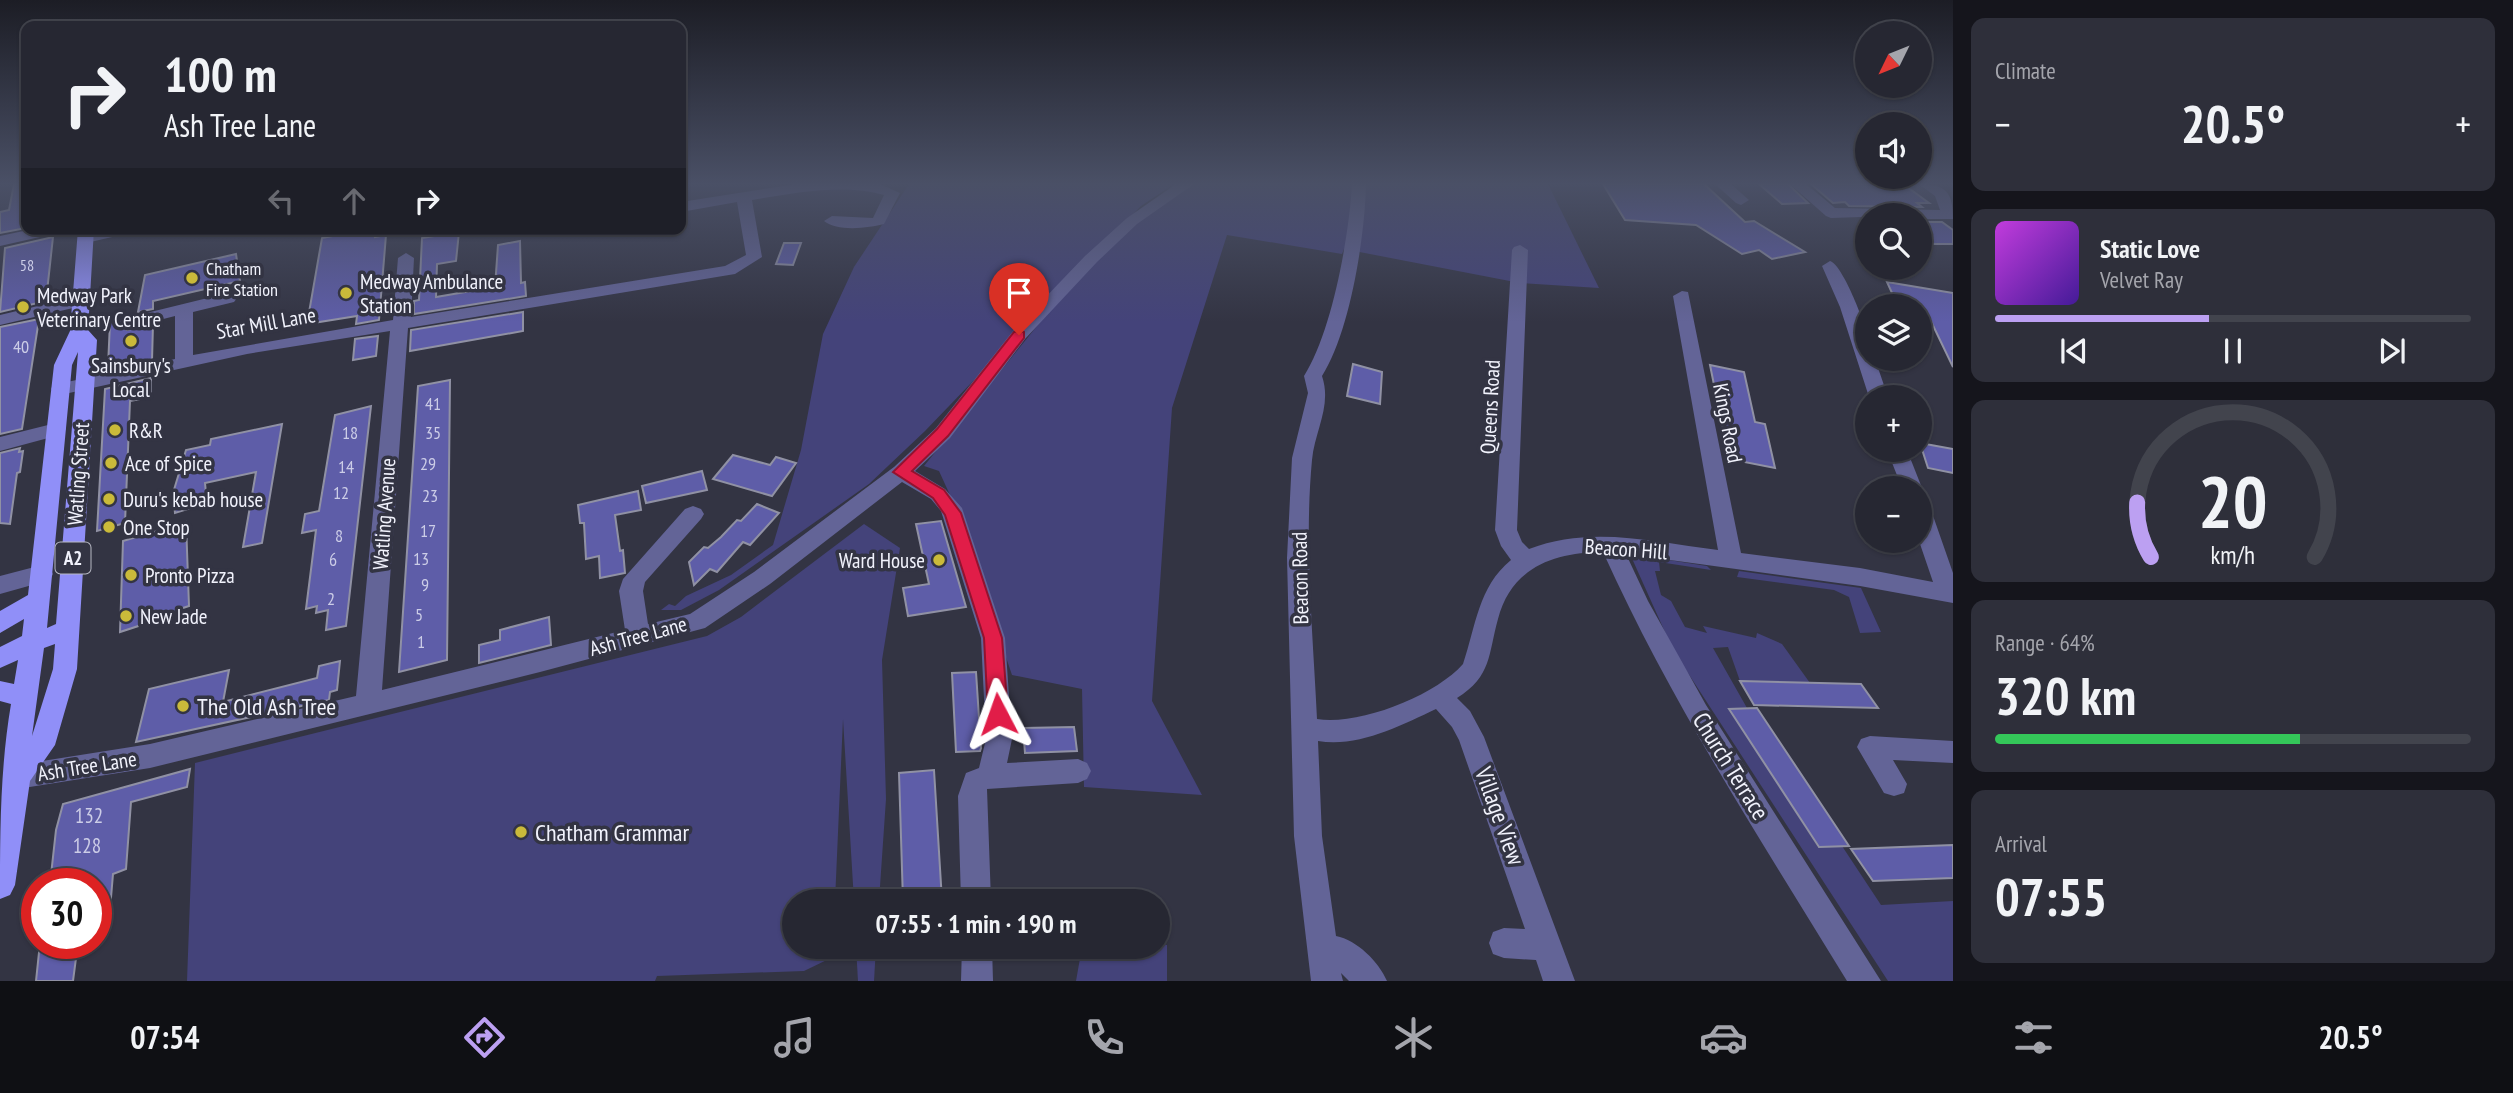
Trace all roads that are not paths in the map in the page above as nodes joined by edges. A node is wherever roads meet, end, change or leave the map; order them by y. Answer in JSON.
{"nodes":[{"id":1,"x":749,"y":230,"type":"edge"},
{"id":2,"x":1123,"y":230,"type":"edge"},
{"id":3,"x":1355,"y":230,"type":"edge"},
{"id":4,"x":28,"y":235,"type":"edge"},
{"id":5,"x":86,"y":235,"type":"edge"},
{"id":6,"x":0,"y":241,"type":"edge"},
{"id":7,"x":1520,"y":250,"type":"dead end"},
{"id":8,"x":405,"y":258,"type":"dead end"},
{"id":9,"x":1830,"y":266,"type":"dead end"},
{"id":10,"x":1682,"y":296,"type":"dead end"},
{"id":11,"x":228,"y":298,"type":"dead end"},
{"id":12,"x":80,"y":301,"type":"junction"},
{"id":13,"x":184,"y":309,"type":"junction"},
{"id":14,"x":0,"y":320,"type":"edge"},
{"id":15,"x":128,"y":323,"type":"dead end"},
{"id":16,"x":400,"y":323,"type":"junction"},
{"id":17,"x":79,"y":331,"type":"junction"},
{"id":18,"x":184,"y":361,"type":"junction"},
{"id":19,"x":84,"y":383,"type":"junction"},
{"id":20,"x":1875,"y":385,"type":"edge"},
{"id":21,"x":60,"y":389,"type":"junction"},
{"id":22,"x":56,"y":429,"type":"junction"},
{"id":23,"x":0,"y":444,"type":"edge"},
{"id":24,"x":901,"y":472,"type":"junction"},
{"id":25,"x":693,"y":514,"type":"dead end"},
{"id":26,"x":1932,"y":543,"type":"edge"},
{"id":27,"x":1610,"y":544,"type":"junction"},
{"id":28,"x":1525,"y":560,"type":"junction"},
{"id":29,"x":1731,"y":560,"type":"junction"},
{"id":30,"x":41,"y":574,"type":"junction"},
{"id":31,"x":0,"y":585,"type":"edge"},
{"id":32,"x":1950,"y":593,"type":"edge"},
{"id":33,"x":39,"y":600,"type":"junction"},
{"id":34,"x":0,"y":624,"type":"edge"},
{"id":35,"x":68,"y":630,"type":"junction"},
{"id":36,"x":638,"y":636,"type":"junction"},
{"id":37,"x":32,"y":642,"type":"junction"},
{"id":38,"x":0,"y":658,"type":"edge"},
{"id":39,"x":0,"y":691,"type":"edge"},
{"id":40,"x":1439,"y":696,"type":"junction"},
{"id":41,"x":25,"y":697,"type":"junction"},
{"id":42,"x":368,"y":704,"type":"junction"},
{"id":43,"x":1303,"y":727,"type":"junction"},
{"id":44,"x":1953,"y":752,"type":"edge"},
{"id":45,"x":1078,"y":771,"type":"dead end"},
{"id":46,"x":991,"y":776,"type":"junction"},
{"id":47,"x":18,"y":777,"type":"junction"},
{"id":48,"x":1894,"y":784,"type":"dead end"},
{"id":49,"x":0,"y":885,"type":"edge"},
{"id":50,"x":976,"y":889,"type":"edge"},
{"id":51,"x":1504,"y":943,"type":"dead end"},
{"id":52,"x":1546,"y":944,"type":"junction"},
{"id":53,"x":1322,"y":948,"type":"junction"},
{"id":54,"x":977,"y":959,"type":"edge"},
{"id":55,"x":977,"y":981,"type":"edge"},
{"id":56,"x":1327,"y":981,"type":"edge"},
{"id":57,"x":1371,"y":981,"type":"edge"},
{"id":58,"x":1559,"y":981,"type":"edge"},
{"id":59,"x":1865,"y":981,"type":"edge"}],
"edges":[{"from":1,"to":16,"type":"street","name":"Star Mill Lane"},
{"from":2,"to":24,"type":"street","name":"Ash Tree Lane"},
{"from":3,"to":43,"type":"street","name":"Beacon Road"},
{"from":4,"to":6,"type":"street"},
{"from":5,"to":12,"type":"main road","name":"Watling Street","number":"A2"},
{"from":7,"to":28,"type":"street","name":"Queens Road"},
{"from":8,"to":16,"type":"street","name":"Watling Avenue"},
{"from":9,"to":20,"type":"street"},
{"from":10,"to":29,"type":"street","name":"Kings Road"},
{"from":11,"to":13,"type":"street"},
{"from":12,"to":14,"type":"street"},
{"from":12,"to":17,"type":"main road","name":"Watling Street","number":"A2"},
{"from":13,"to":15,"type":"street"},
{"from":13,"to":18,"type":"street"},
{"from":16,"to":18,"type":"street","name":"Star Mill Lane"},
{"from":16,"to":42,"type":"street","name":"Watling Avenue"},
{"from":17,"to":19,"type":"main road","name":"Watling Street","number":"A2"},
{"from":17,"to":21,"type":"main road","name":"Watling Street","number":"A2"},
{"from":18,"to":19,"type":"street","name":"Star Mill Lane"},
{"from":19,"to":21,"type":"street","name":"Star Mill Lane"},
{"from":19,"to":35,"type":"main road","name":"Watling Street","number":"A2"},
{"from":21,"to":22,"type":"main road","name":"Watling Street","number":"A2"},
{"from":22,"to":23,"type":"street"},
{"from":22,"to":30,"type":"main road","name":"Watling Street","number":"A2"},
{"from":24,"to":36,"type":"street","name":"Ash Tree Lane"},
{"from":24,"to":46,"type":"street"},
{"from":25,"to":36,"type":"street"},
{"from":26,"to":32,"type":"street"},
{"from":27,"to":28,"type":"street","name":"Beacon Hill"},
{"from":27,"to":29,"type":"street","name":"Beacon Hill"},
{"from":27,"to":59,"type":"street","name":"Church Terrace"},
{"from":28,"to":40,"type":"street","name":"Beacon Hill"},
{"from":29,"to":32,"type":"street","name":"Beacon Hill"},
{"from":30,"to":31,"type":"street"},
{"from":30,"to":33,"type":"main road","name":"Watling Street","number":"A2"},
{"from":33,"to":34,"type":"main road"},
{"from":33,"to":37,"type":"main road","number":"A2"},
{"from":35,"to":37,"type":"main road"},
{"from":35,"to":47,"type":"main road","name":"Watling Street","number":"A2"},
{"from":36,"to":42,"type":"street","name":"Ash Tree Lane"},
{"from":37,"to":38,"type":"main road"},
{"from":37,"to":41,"type":"main road","number":"A2"},
{"from":39,"to":41,"type":"main road"},
{"from":40,"to":43,"type":"street","name":"Beacon Hill"},
{"from":40,"to":52,"type":"street","name":"Village View"},
{"from":41,"to":47,"type":"main road","number":"A2"},
{"from":42,"to":47,"type":"street","name":"Ash Tree Lane"},
{"from":43,"to":53,"type":"street","name":"Beacon Road"},
{"from":44,"to":48,"type":"street"},
{"from":45,"to":46,"type":"street"},
{"from":46,"to":50,"type":"street"},
{"from":47,"to":49,"type":"main road","number":"A2"},
{"from":51,"to":52,"type":"street"},
{"from":52,"to":58,"type":"street","name":"Village View"},
{"from":53,"to":56,"type":"street","name":"Beacon Road"},
{"from":53,"to":57,"type":"street"},
{"from":54,"to":55,"type":"street"}]}
